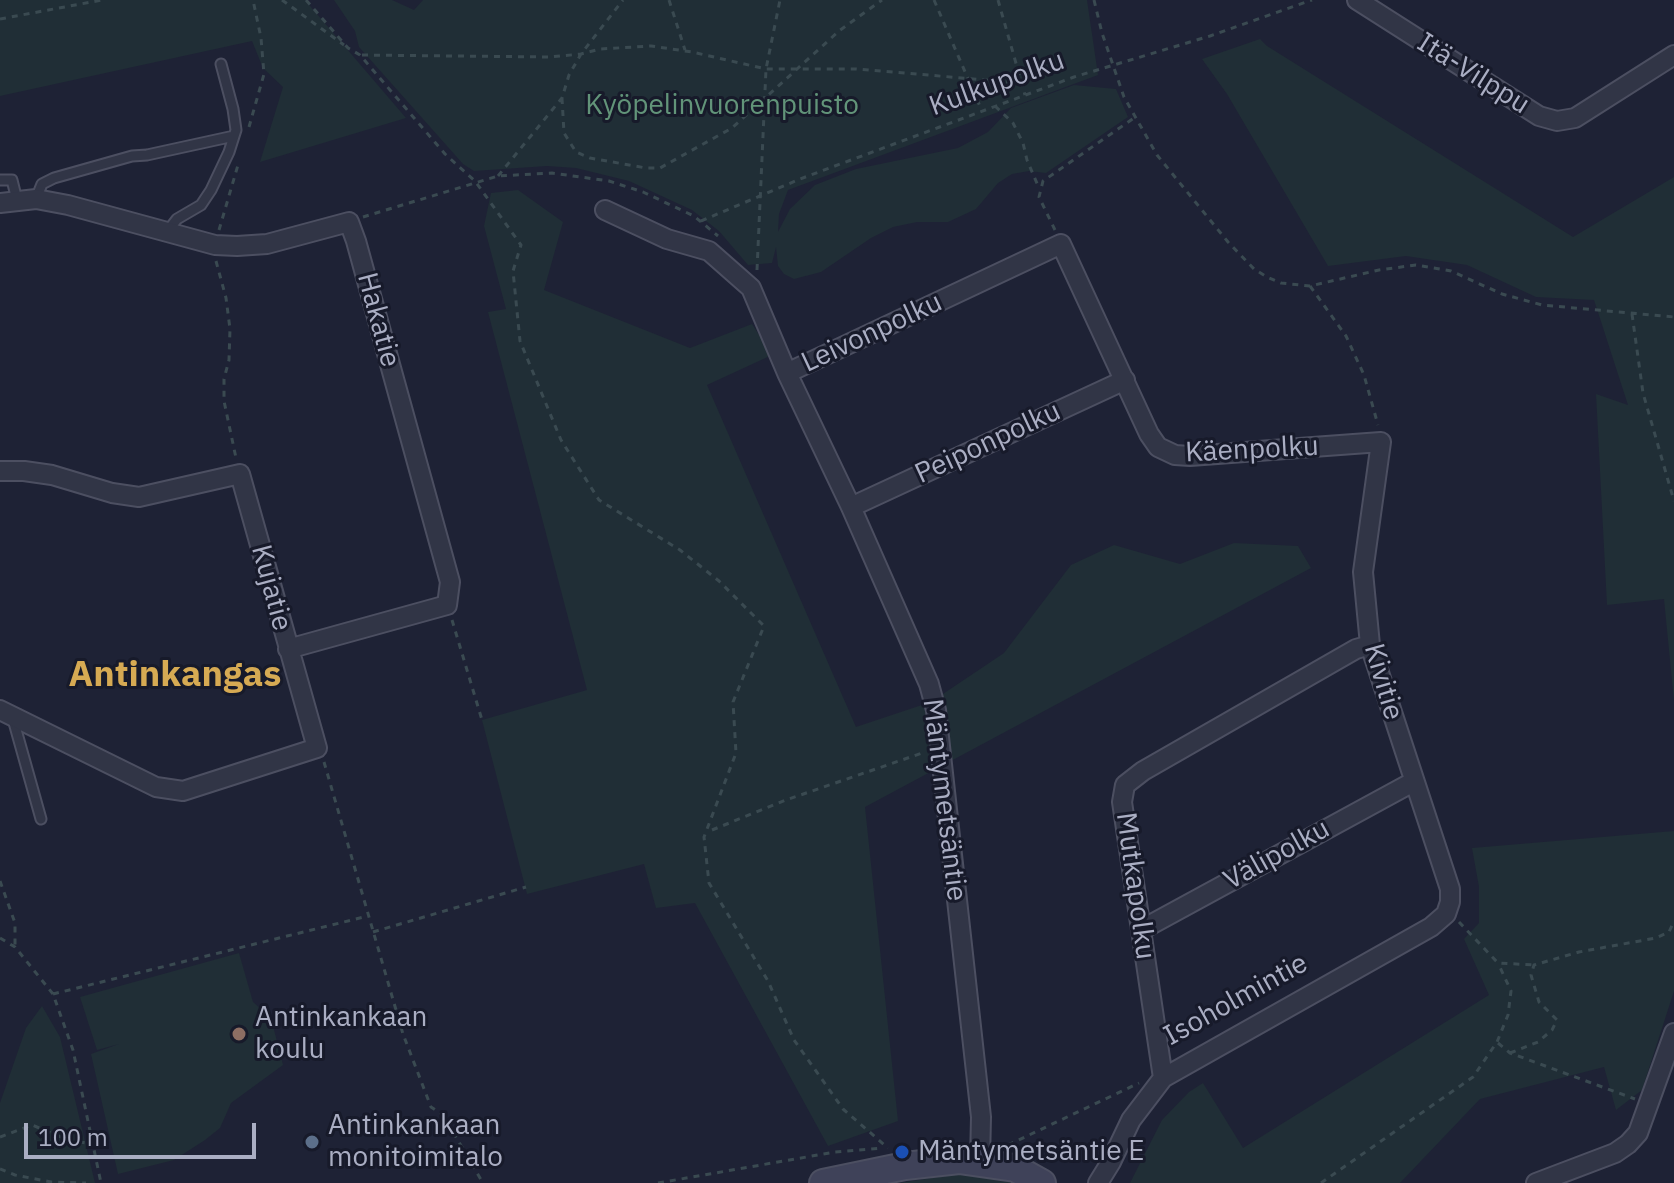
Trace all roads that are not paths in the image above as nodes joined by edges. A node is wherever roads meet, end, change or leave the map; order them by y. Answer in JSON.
{"nodes":[{"id":1,"x":1357,"y":0,"type":"edge"},
{"id":2,"x":1674,"y":55,"type":"edge"},
{"id":3,"x":221,"y":64,"type":"dead end"},
{"id":4,"x":234,"y":136,"type":"junction"},
{"id":5,"x":0,"y":180,"type":"edge"},
{"id":6,"x":17,"y":201,"type":"edge"},
{"id":7,"x":605,"y":210,"type":"dead end"},
{"id":8,"x":167,"y":232,"type":"junction"},
{"id":9,"x":1061,"y":244,"type":"joint"},
{"id":10,"x":787,"y":373,"type":"junction"},
{"id":11,"x":1125,"y":380,"type":"junction"},
{"id":12,"x":1381,"y":442,"type":"joint"},
{"id":13,"x":0,"y":471,"type":"edge"},
{"id":14,"x":851,"y":507,"type":"junction"},
{"id":15,"x":1370,"y":645,"type":"junction"},
{"id":16,"x":288,"y":649,"type":"junction"},
{"id":17,"x":6,"y":713,"type":"edge"},
{"id":18,"x":1413,"y":782,"type":"junction"},
{"id":19,"x":41,"y":819,"type":"dead end"},
{"id":20,"x":1446,"y":914,"type":"joint"},
{"id":21,"x":1141,"y":930,"type":"junction"},
{"id":22,"x":1674,"y":1033,"type":"edge"},
{"id":23,"x":1163,"y":1078,"type":"junction"},
{"id":24,"x":991,"y":1155,"type":"junction"},
{"id":25,"x":823,"y":1183,"type":"edge"},
{"id":26,"x":1042,"y":1183,"type":"edge"},
{"id":27,"x":1098,"y":1183,"type":"edge"},
{"id":28,"x":1536,"y":1183,"type":"edge"}],
"edges":[{"from":1,"to":2,"type":"street","name":"Itä-Vilppu"},
{"from":3,"to":4,"type":"lane"},
{"from":4,"to":6,"type":"lane"},
{"from":4,"to":8,"type":"lane"},
{"from":5,"to":6,"type":"lane"},
{"from":6,"to":8,"type":"street","name":"Hakatie"},
{"from":7,"to":10,"type":"street","name":"Leivonpolku"},
{"from":8,"to":16,"type":"street","name":"Hakatie"},
{"from":9,"to":10,"type":"street","name":"Leivonpolku"},
{"from":9,"to":11,"type":"street","name":"Käenpolku"},
{"from":10,"to":14,"type":"street","name":"Mäntymetsäntie"},
{"from":11,"to":12,"type":"street","name":"Käenpolku"},
{"from":11,"to":14,"type":"street","name":"Peiponpolku"},
{"from":12,"to":15,"type":"street","name":"Kivitie"},
{"from":13,"to":16,"type":"street","name":"Kujatie"},
{"from":14,"to":24,"type":"street","name":"Mäntymetsäntie"},
{"from":15,"to":18,"type":"street","name":"Kivitie"},
{"from":15,"to":21,"type":"street","name":"Mutkapolku"},
{"from":16,"to":17,"type":"street","name":"Kujatie"},
{"from":17,"to":19,"type":"lane"},
{"from":18,"to":20,"type":"street","name":"Kivitie"},
{"from":18,"to":21,"type":"street","name":"Välipolku"},
{"from":20,"to":23,"type":"street","name":"Isoholmintie"},
{"from":21,"to":23,"type":"street","name":"Mutkapolku"},
{"from":22,"to":28,"type":"street"},
{"from":23,"to":27,"type":"street","name":"Isoholmintie"},
{"from":24,"to":25,"type":"street"},
{"from":24,"to":26,"type":"street"}]}
